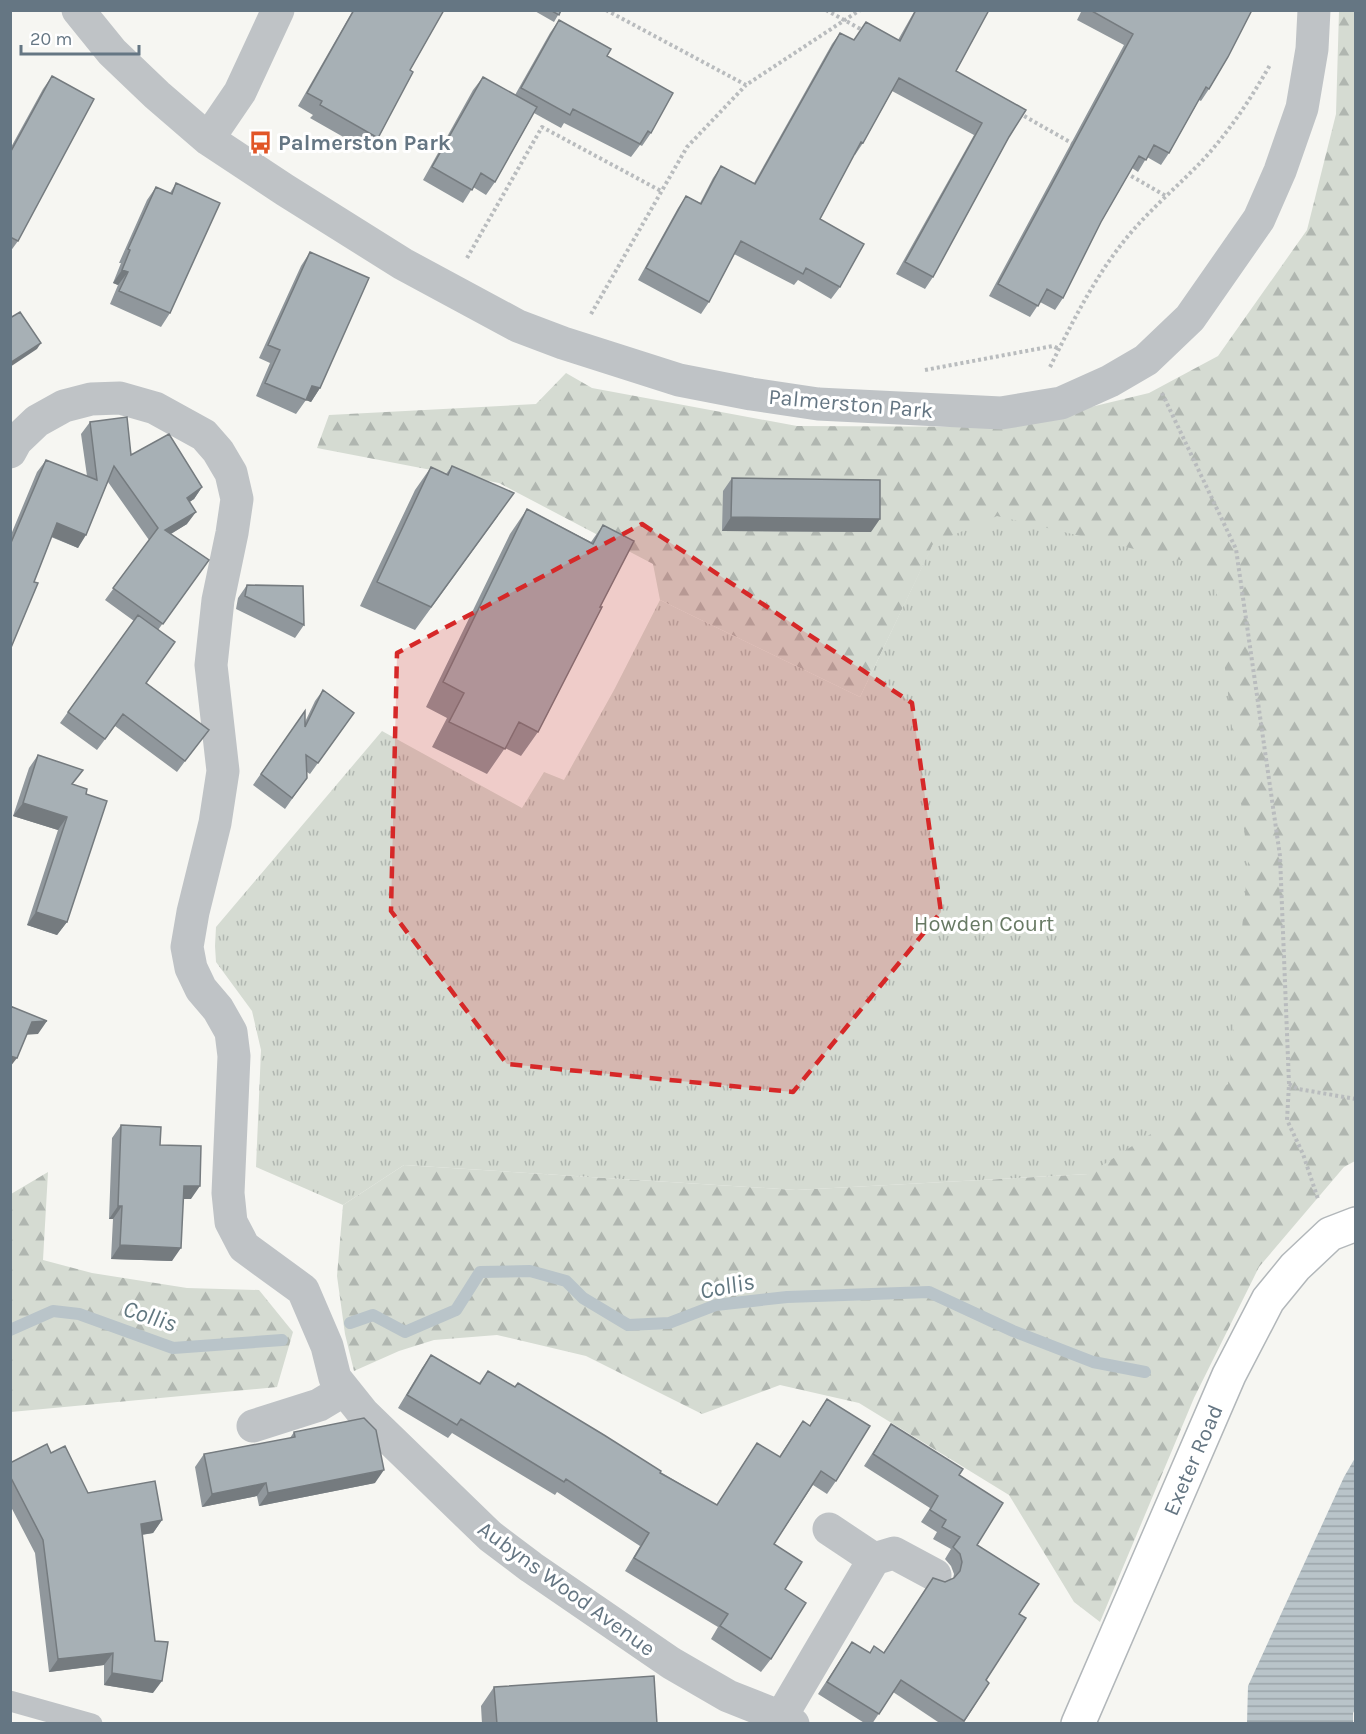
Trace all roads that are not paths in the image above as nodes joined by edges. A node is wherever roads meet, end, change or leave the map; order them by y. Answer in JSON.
{"nodes":[{"id":1,"x":78,"y":10,"type":"edge"},
{"id":2,"x":278,"y":10,"type":"edge"},
{"id":3,"x":1314,"y":10,"type":"edge"},
{"id":4,"x":208,"y":139,"type":"junction"},
{"id":5,"x":10,"y":452,"type":"edge"},
{"id":6,"x":1345,"y":1228,"type":"edge"},
{"id":7,"x":344,"y":1390,"type":"junction"},
{"id":8,"x":254,"y":1426,"type":"dead end"},
{"id":9,"x":829,"y":1529,"type":"dead end"},
{"id":10,"x":874,"y":1559,"type":"junction"},
{"id":11,"x":935,"y":1575,"type":"dead end"},
{"id":12,"x":10,"y":1701,"type":"edge"},
{"id":13,"x":787,"y":1720,"type":"edge"},
{"id":14,"x":92,"y":1724,"type":"edge"},
{"id":15,"x":1078,"y":1724,"type":"edge"}],
"edges":[{"from":1,"to":4,"type":"street","name":"Palmerston Park"},
{"from":2,"to":4,"type":"street"},
{"from":3,"to":4,"type":"street","name":"Palmerston Park"},
{"from":5,"to":7,"type":"street","name":"Aubyns Wood Avenue"},
{"from":6,"to":15,"type":"main road","name":"Exeter Road"},
{"from":7,"to":8,"type":"street"},
{"from":7,"to":13,"type":"street","name":"Aubyns Wood Avenue"},
{"from":9,"to":10,"type":"street"},
{"from":10,"to":11,"type":"street"},
{"from":10,"to":13,"type":"street"},
{"from":12,"to":14,"type":"lane"}]}
